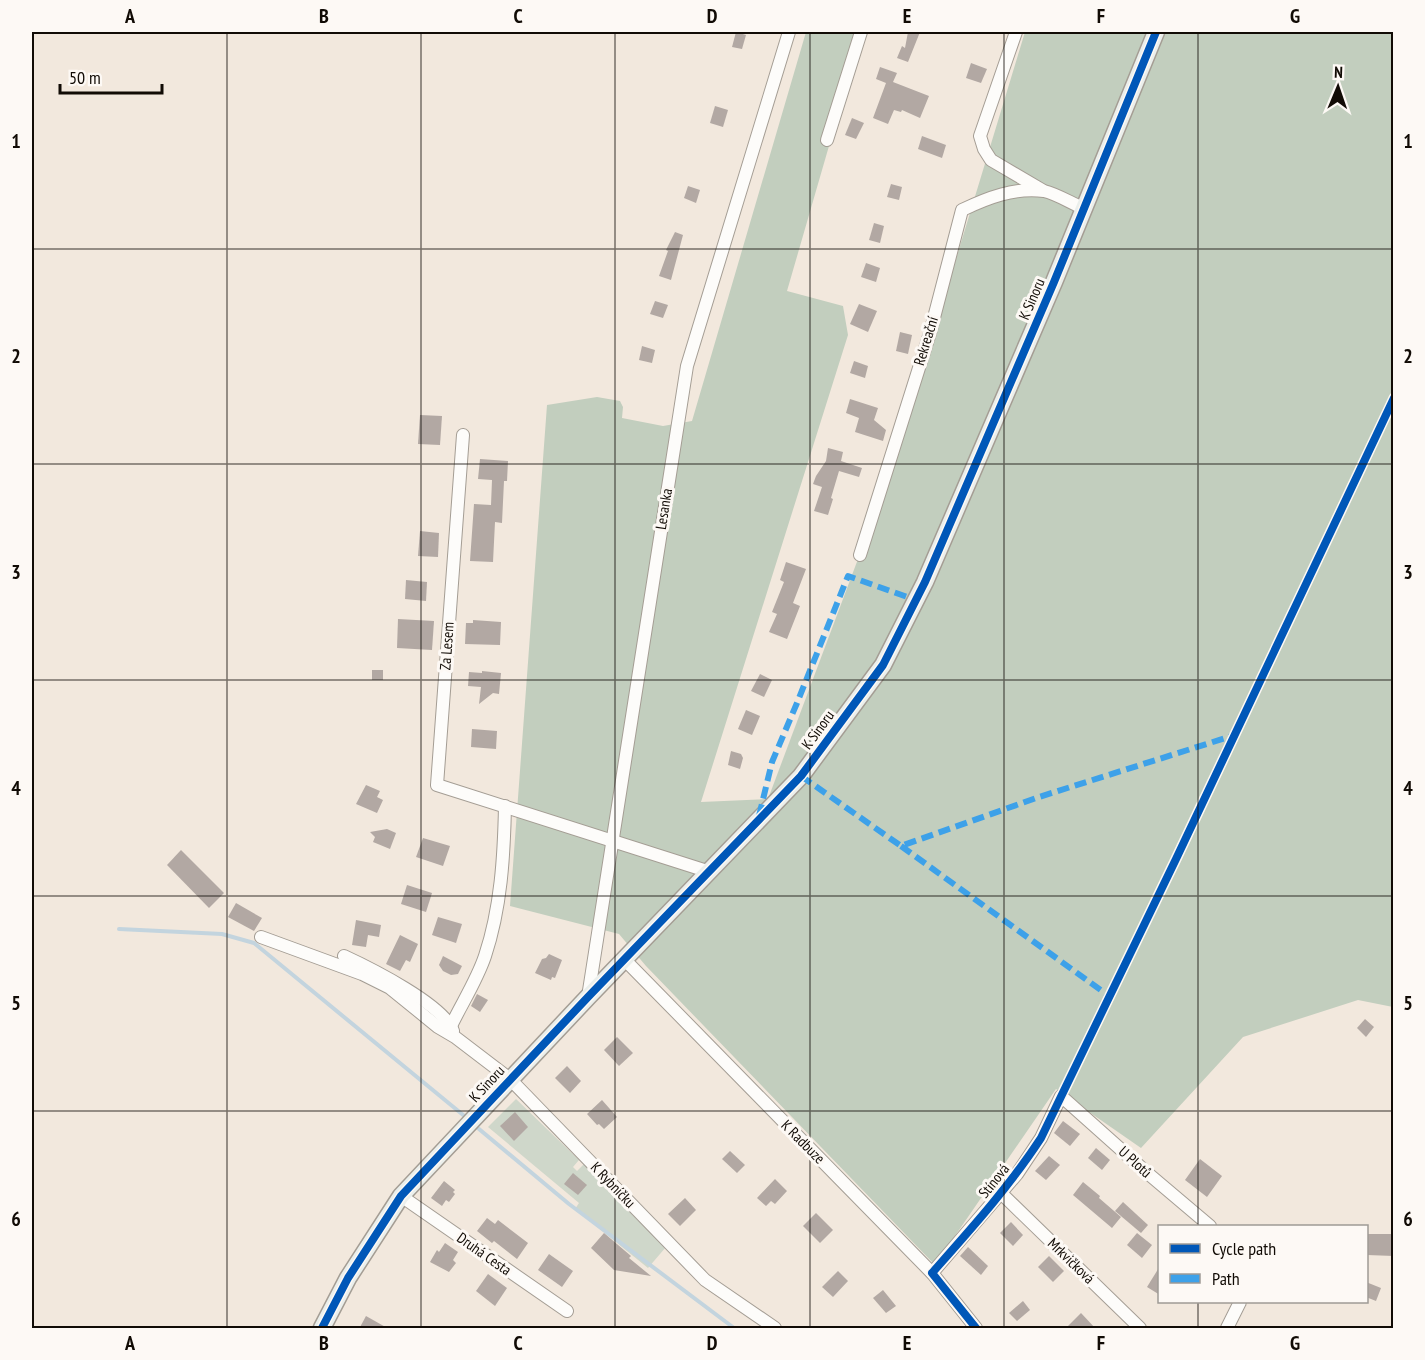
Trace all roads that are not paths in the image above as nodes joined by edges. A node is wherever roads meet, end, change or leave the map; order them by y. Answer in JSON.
{"nodes":[{"id":1,"x":789,"y":32,"type":"edge"},
{"id":2,"x":861,"y":32,"type":"edge"},
{"id":3,"x":1016,"y":32,"type":"edge"},
{"id":4,"x":1156,"y":32,"type":"edge"},
{"id":5,"x":827,"y":140,"type":"dead end"},
{"id":6,"x":1045,"y":192,"type":"junction"},
{"id":7,"x":1083,"y":208,"type":"junction"},
{"id":8,"x":463,"y":435,"type":"dead end"},
{"id":9,"x":860,"y":555,"type":"dead end"},
{"id":10,"x":505,"y":806,"type":"junction"},
{"id":11,"x":613,"y":840,"type":"junction"},
{"id":12,"x":710,"y":872,"type":"junction"},
{"id":13,"x":261,"y":937,"type":"dead end"},
{"id":14,"x":344,"y":956,"type":"dead end"},
{"id":15,"x":625,"y":960,"type":"junction"},
{"id":16,"x":588,"y":997,"type":"junction"},
{"id":17,"x":453,"y":1031,"type":"junction"},
{"id":18,"x":510,"y":1079,"type":"junction"},
{"id":19,"x":1061,"y":1096,"type":"joint"},
{"id":20,"x":1002,"y":1194,"type":"junction"},
{"id":21,"x":401,"y":1196,"type":"junction"},
{"id":22,"x":1208,"y":1225,"type":"edge"},
{"id":23,"x":932,"y":1273,"type":"junction"},
{"id":24,"x":1240,"y":1303,"type":"edge"},
{"id":25,"x":567,"y":1311,"type":"dead end"},
{"id":26,"x":322,"y":1329,"type":"edge"},
{"id":27,"x":775,"y":1329,"type":"edge"},
{"id":28,"x":976,"y":1329,"type":"edge"},
{"id":29,"x":1140,"y":1329,"type":"edge"},
{"id":30,"x":1227,"y":1329,"type":"edge"}],
"edges":[{"from":1,"to":11,"type":"street","name":"Lesanka"},
{"from":2,"to":5,"type":"street"},
{"from":3,"to":6,"type":"street","name":"Rekreační"},
{"from":4,"to":7,"type":"street","name":"K Sinoru"},
{"from":6,"to":7,"type":"street","name":"Rekreační"},
{"from":6,"to":9,"type":"street","name":"Rekreační"},
{"from":7,"to":12,"type":"street","name":"K Sinoru"},
{"from":8,"to":10,"type":"street","name":"Za Lesem"},
{"from":10,"to":11,"type":"street","name":"Za Lesem"},
{"from":10,"to":17,"type":"street"},
{"from":11,"to":12,"type":"street","name":"Za Lesem"},
{"from":11,"to":16,"type":"street","name":"Lesanka"},
{"from":12,"to":15,"type":"street","name":"K Sinoru"},
{"from":13,"to":17,"type":"street","name":"K Rybníčku"},
{"from":14,"to":17,"type":"street","name":"K Rybníčku"},
{"from":15,"to":16,"type":"street","name":"K Sinoru"},
{"from":15,"to":23,"type":"street","name":"K Radbuze"},
{"from":16,"to":18,"type":"street","name":"K Sinoru"},
{"from":17,"to":18,"type":"street","name":"K Rybníčku"},
{"from":18,"to":21,"type":"street","name":"K Sinoru"},
{"from":18,"to":27,"type":"street","name":"K Rybníčku"},
{"from":19,"to":20,"type":"street","name":"Stínová"},
{"from":19,"to":22,"type":"street","name":"U Plotů"},
{"from":20,"to":23,"type":"street","name":"Stínová"},
{"from":20,"to":29,"type":"street","name":"Mrkvičková"},
{"from":21,"to":25,"type":"street","name":"Druhá Cesta"},
{"from":21,"to":26,"type":"street","name":"K Sinoru"},
{"from":23,"to":28,"type":"street","name":"K Radbuze"},
{"from":24,"to":30,"type":"street"}]}
